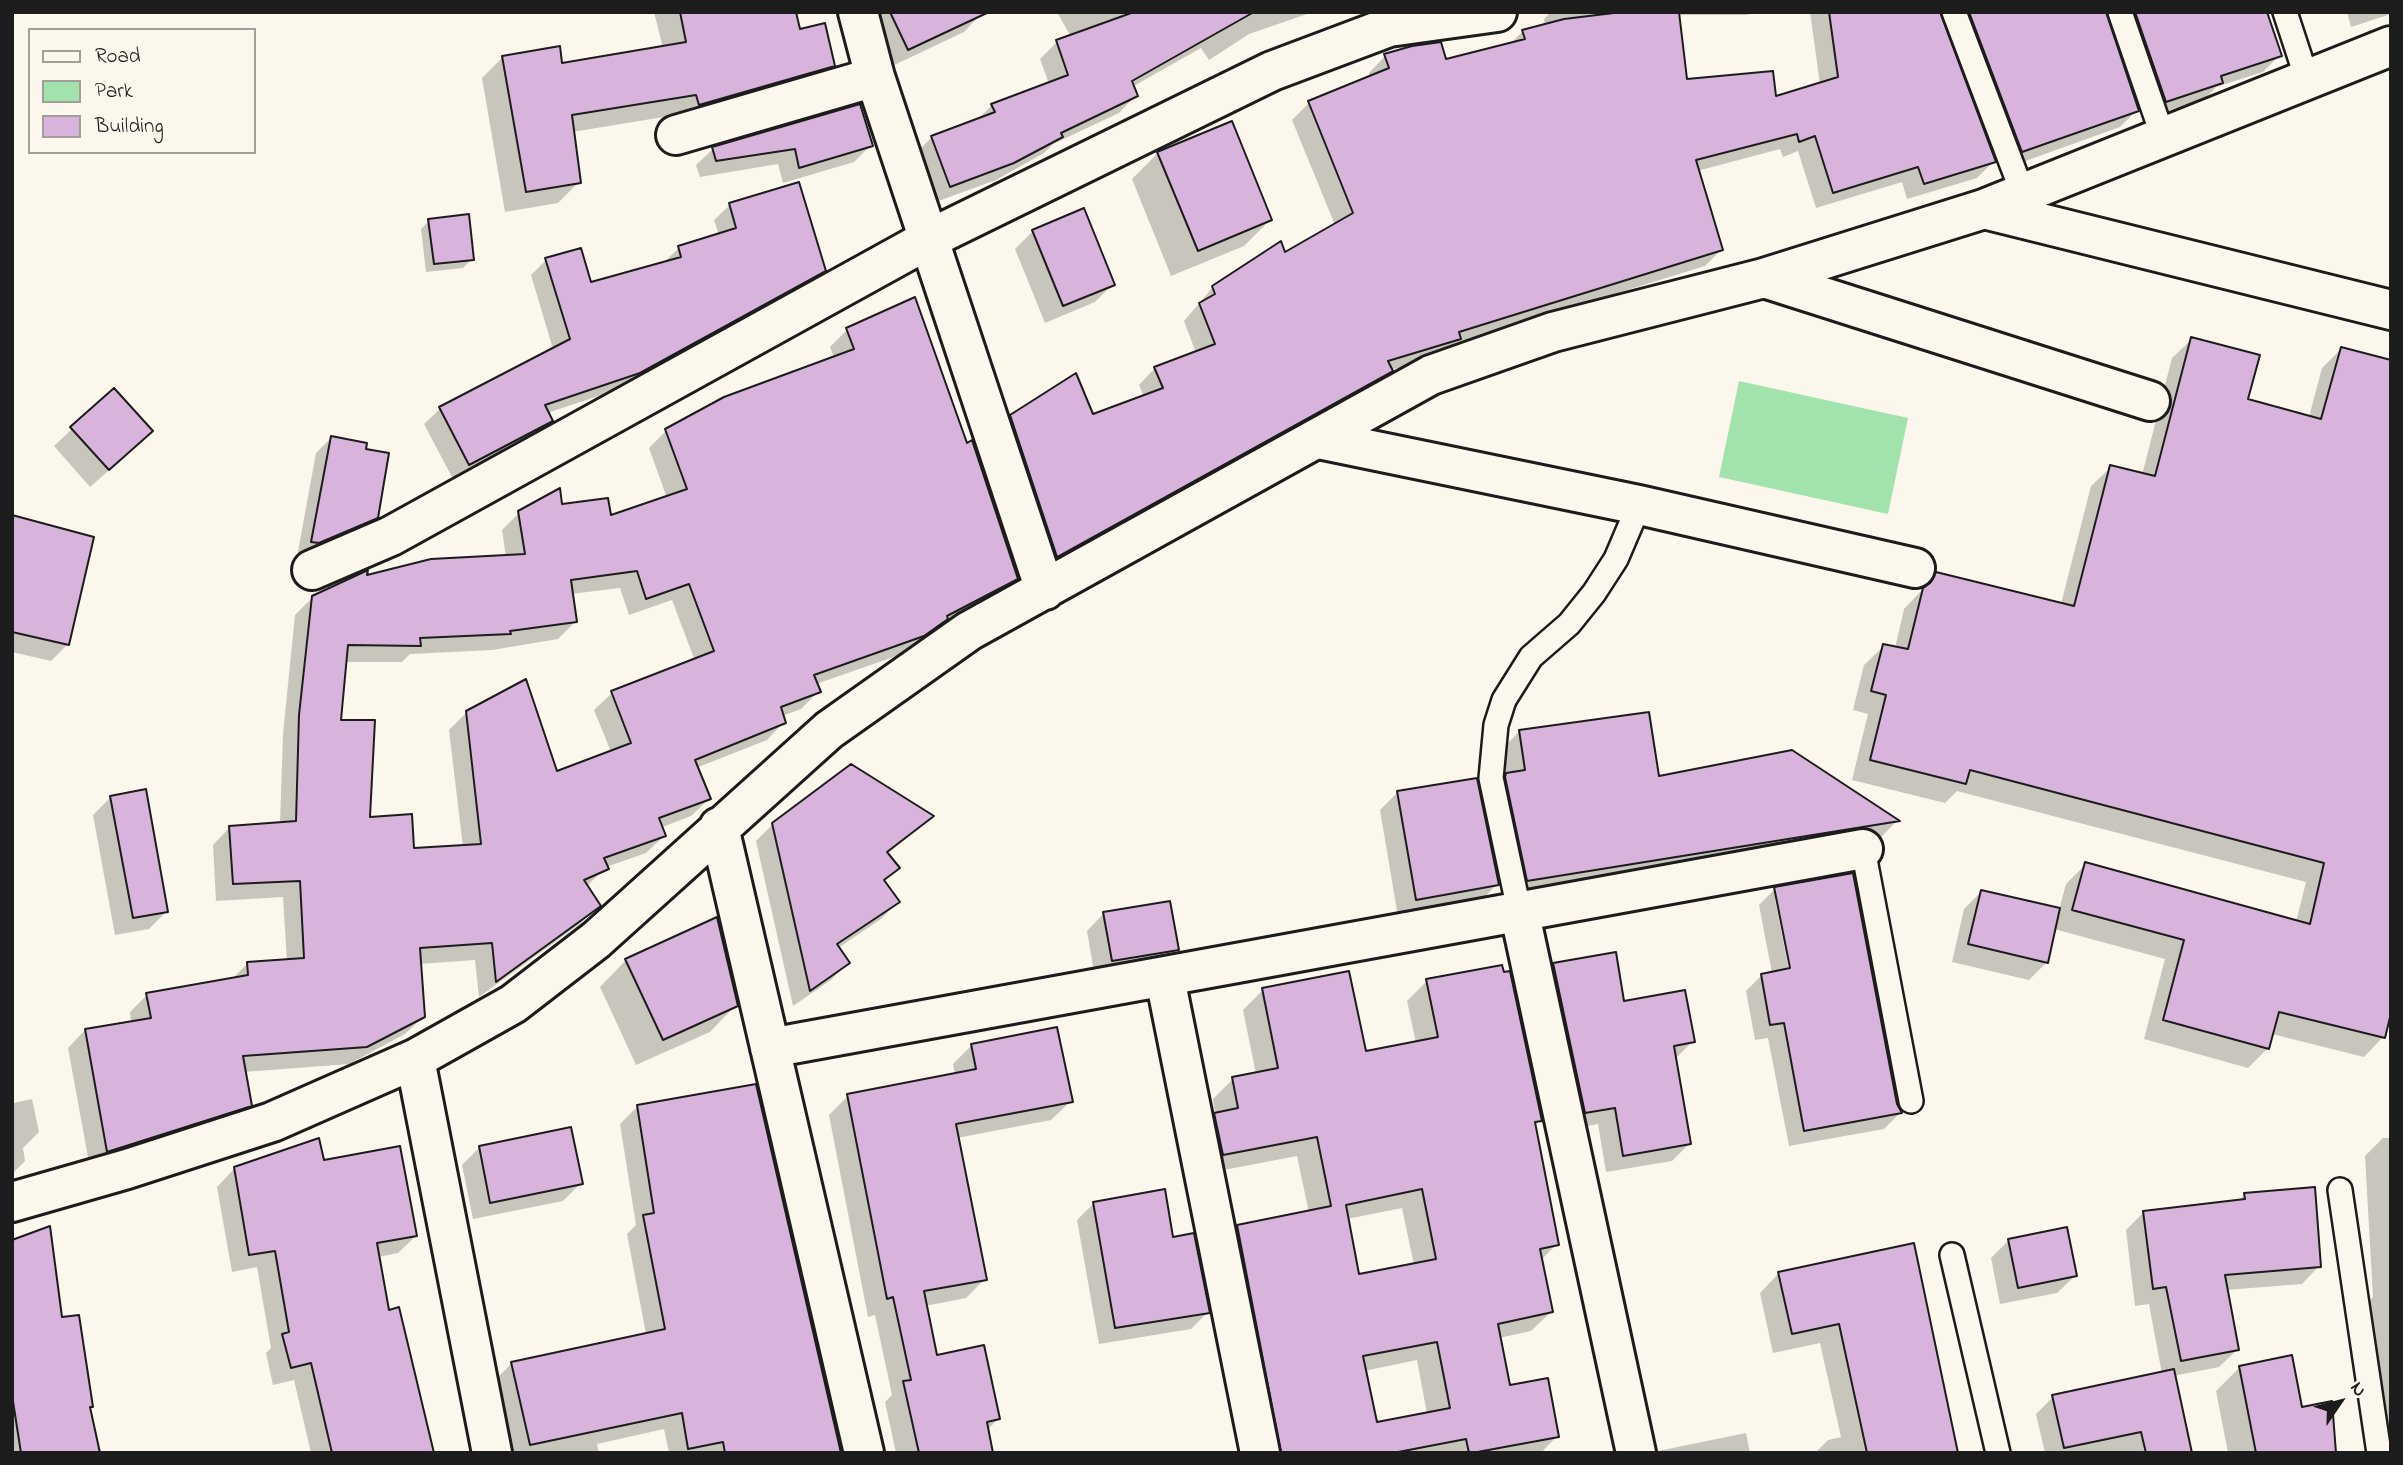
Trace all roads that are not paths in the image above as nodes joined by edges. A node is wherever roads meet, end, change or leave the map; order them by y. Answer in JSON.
{"nodes":[{"id":1,"x":858,"y":12,"type":"edge"},
{"id":2,"x":1497,"y":12,"type":"edge"},
{"id":3,"x":1954,"y":12,"type":"edge"},
{"id":4,"x":2120,"y":12,"type":"edge"},
{"id":5,"x":2285,"y":12,"type":"edge"},
{"id":6,"x":2391,"y":46,"type":"edge"},
{"id":7,"x":2346,"y":64,"type":"junction"},
{"id":8,"x":2391,"y":76,"type":"edge"},
{"id":9,"x":875,"y":78,"type":"junction"},
{"id":10,"x":2307,"y":79,"type":"junction"},
{"id":11,"x":676,"y":135,"type":"dead end"},
{"id":12,"x":2163,"y":137,"type":"junction"},
{"id":13,"x":2023,"y":194,"type":"junction"},
{"id":14,"x":1984,"y":209,"type":"junction"},
{"id":15,"x":929,"y":239,"type":"junction"},
{"id":16,"x":1764,"y":278,"type":"junction"},
{"id":17,"x":2391,"y":310,"type":"edge"},
{"id":18,"x":2150,"y":401,"type":"dead end"},
{"id":19,"x":1318,"y":439,"type":"junction"},
{"id":20,"x":1639,"y":505,"type":"junction"},
{"id":21,"x":1915,"y":568,"type":"dead end"},
{"id":22,"x":312,"y":570,"type":"dead end"},
{"id":23,"x":1045,"y":590,"type":"junction"},
{"id":24,"x":719,"y":827,"type":"junction"},
{"id":25,"x":1863,"y":849,"type":"joint"},
{"id":26,"x":1519,"y":910,"type":"junction"},
{"id":27,"x":1165,"y":978,"type":"junction"},
{"id":28,"x":770,"y":1048,"type":"junction"},
{"id":29,"x":415,"y":1059,"type":"junction"},
{"id":30,"x":1911,"y":1101,"type":"dead end"},
{"id":31,"x":2340,"y":1190,"type":"dead end"},
{"id":32,"x":12,"y":1202,"type":"edge"},
{"id":33,"x":1952,"y":1255,"type":"dead end"},
{"id":34,"x":492,"y":1453,"type":"edge"},
{"id":35,"x":864,"y":1453,"type":"edge"},
{"id":36,"x":1260,"y":1453,"type":"edge"},
{"id":37,"x":1636,"y":1453,"type":"edge"},
{"id":38,"x":1998,"y":1453,"type":"edge"},
{"id":39,"x":2379,"y":1453,"type":"edge"}],
"edges":[{"from":1,"to":9,"type":"street"},
{"from":2,"to":15,"type":"street"},
{"from":3,"to":13,"type":"lane"},
{"from":4,"to":12,"type":"lane"},
{"from":5,"to":10,"type":"lane"},
{"from":6,"to":7,"type":"street"},
{"from":7,"to":8,"type":"street"},
{"from":7,"to":10,"type":"street"},
{"from":9,"to":11,"type":"street"},
{"from":9,"to":15,"type":"street"},
{"from":10,"to":12,"type":"street"},
{"from":12,"to":13,"type":"street"},
{"from":13,"to":14,"type":"street"},
{"from":14,"to":16,"type":"street"},
{"from":14,"to":17,"type":"street"},
{"from":15,"to":22,"type":"street"},
{"from":15,"to":23,"type":"street"},
{"from":16,"to":18,"type":"street"},
{"from":16,"to":19,"type":"street"},
{"from":19,"to":20,"type":"street"},
{"from":19,"to":23,"type":"street"},
{"from":20,"to":21,"type":"street"},
{"from":20,"to":26,"type":"lane"},
{"from":23,"to":24,"type":"street"},
{"from":24,"to":28,"type":"street"},
{"from":24,"to":29,"type":"street"},
{"from":25,"to":26,"type":"street"},
{"from":25,"to":30,"type":"lane"},
{"from":26,"to":27,"type":"street"},
{"from":26,"to":37,"type":"street"},
{"from":27,"to":28,"type":"street"},
{"from":27,"to":36,"type":"street"},
{"from":28,"to":35,"type":"street"},
{"from":29,"to":32,"type":"street"},
{"from":29,"to":34,"type":"street"},
{"from":31,"to":39,"type":"lane"},
{"from":33,"to":38,"type":"lane"}]}
